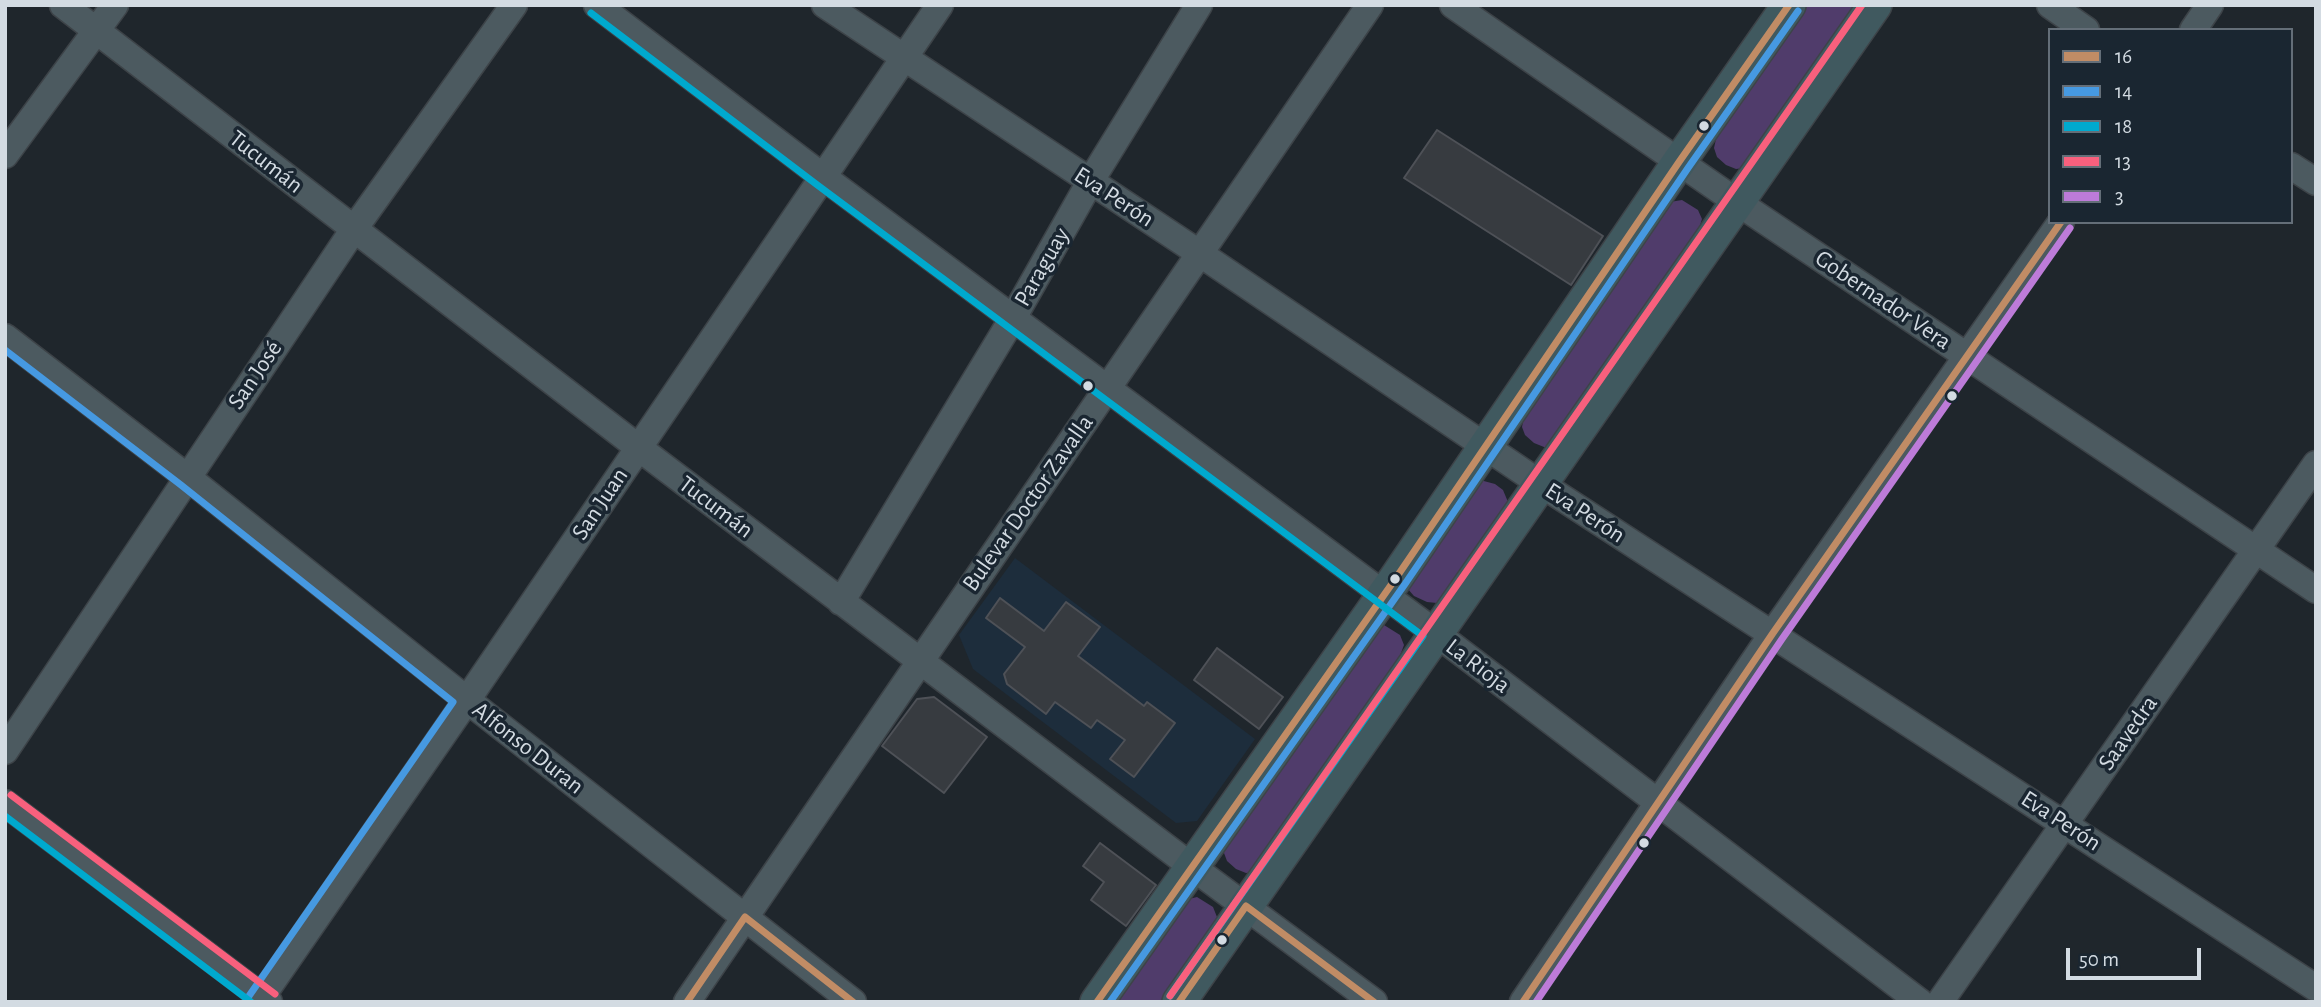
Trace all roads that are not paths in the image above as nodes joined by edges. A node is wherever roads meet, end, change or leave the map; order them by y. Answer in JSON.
{"nodes":[{"id":1,"x":64,"y":5,"type":"edge"},
{"id":2,"x":114,"y":5,"type":"edge"},
{"id":3,"x":514,"y":5,"type":"edge"},
{"id":4,"x":597,"y":5,"type":"edge"},
{"id":5,"x":825,"y":5,"type":"edge"},
{"id":6,"x":940,"y":5,"type":"edge"},
{"id":7,"x":1199,"y":5,"type":"edge"},
{"id":8,"x":1370,"y":5,"type":"edge"},
{"id":9,"x":1453,"y":5,"type":"edge"},
{"id":10,"x":1789,"y":5,"type":"edge"},
{"id":11,"x":1875,"y":5,"type":"edge"},
{"id":12,"x":2050,"y":5,"type":"edge"},
{"id":13,"x":2210,"y":5,"type":"edge"},
{"id":14,"x":2083,"y":28,"type":"edge"},
{"id":15,"x":2194,"y":28,"type":"edge"},
{"id":16,"x":96,"y":30,"type":"junction"},
{"id":17,"x":905,"y":57,"type":"junction"},
{"id":18,"x":5,"y":155,"type":"edge"},
{"id":19,"x":1679,"y":162,"type":"junction"},
{"id":20,"x":2293,"y":167,"type":"edge"},
{"id":21,"x":822,"y":176,"type":"junction"},
{"id":22,"x":1090,"y":182,"type":"junction"},
{"id":23,"x":2316,"y":182,"type":"edge"},
{"id":24,"x":1737,"y":202,"type":"junction"},
{"id":25,"x":2060,"y":224,"type":"edge"},
{"id":26,"x":354,"y":229,"type":"junction"},
{"id":27,"x":1199,"y":253,"type":"junction"},
{"id":28,"x":1013,"y":318,"type":"junction"},
{"id":29,"x":5,"y":337,"type":"edge"},
{"id":30,"x":1968,"y":357,"type":"junction"},
{"id":31,"x":1107,"y":389,"type":"junction"},
{"id":32,"x":1486,"y":446,"type":"junction"},
{"id":33,"x":639,"y":448,"type":"junction"},
{"id":34,"x":2316,"y":464,"type":"edge"},
{"id":35,"x":187,"y":477,"type":"junction"},
{"id":36,"x":1541,"y":484,"type":"junction"},
{"id":37,"x":2256,"y":551,"type":"junction"},
{"id":38,"x":2316,"y":590,"type":"edge"},
{"id":39,"x":1383,"y":596,"type":"junction"},
{"id":40,"x":841,"y":601,"type":"junction"},
{"id":41,"x":1773,"y":633,"type":"junction"},
{"id":42,"x":1437,"y":634,"type":"junction"},
{"id":43,"x":919,"y":660,"type":"junction"},
{"id":44,"x":467,"y":700,"type":"junction"},
{"id":45,"x":5,"y":751,"type":"edge"},
{"id":46,"x":5,"y":803,"type":"edge"},
{"id":47,"x":1658,"y":803,"type":"junction"},
{"id":48,"x":2065,"y":824,"type":"junction"},
{"id":49,"x":1191,"y":866,"type":"junction"},
{"id":50,"x":1246,"y":906,"type":"junction"},
{"id":51,"x":745,"y":917,"type":"junction"},
{"id":52,"x":2316,"y":988,"type":"edge"},
{"id":53,"x":263,"y":1000,"type":"edge"},
{"id":54,"x":687,"y":1002,"type":"edge"},
{"id":55,"x":853,"y":1002,"type":"edge"},
{"id":56,"x":1097,"y":1002,"type":"edge"},
{"id":57,"x":1179,"y":1002,"type":"edge"},
{"id":58,"x":1374,"y":1002,"type":"edge"},
{"id":59,"x":1523,"y":1002,"type":"edge"},
{"id":60,"x":1920,"y":1002,"type":"edge"},
{"id":61,"x":1940,"y":1002,"type":"edge"}],
"edges":[{"from":1,"to":16,"type":"street","name":"Tucumán"},
{"from":2,"to":16,"type":"street"},
{"from":3,"to":26,"type":"street","name":"San José"},
{"from":4,"to":21,"type":"street","name":"La Rioja"},
{"from":5,"to":17,"type":"street","name":"Eva Perón"},
{"from":6,"to":17,"type":"street","name":"San Juan"},
{"from":7,"to":22,"type":"street","name":"Paraguay"},
{"from":8,"to":27,"type":"street","name":"Bulevar Doctor Zavalla"},
{"from":9,"to":19,"type":"street","name":"Gobernador Vera"},
{"from":10,"to":19,"type":"main road"},
{"from":11,"to":24,"type":"main road"},
{"from":12,"to":14,"type":"street"},
{"from":13,"to":15,"type":"street"},
{"from":16,"to":18,"type":"street"},
{"from":16,"to":26,"type":"street","name":"Tucumán"},
{"from":17,"to":21,"type":"street","name":"San Juan"},
{"from":17,"to":22,"type":"street","name":"Eva Perón"},
{"from":19,"to":24,"type":"street","name":"Gobernador Vera"},
{"from":19,"to":32,"type":"main road"},
{"from":20,"to":23,"type":"street"},
{"from":21,"to":28,"type":"street","name":"La Rioja"},
{"from":21,"to":33,"type":"street","name":"San Juan"},
{"from":22,"to":27,"type":"street","name":"Eva Perón"},
{"from":22,"to":28,"type":"street","name":"Paraguay"},
{"from":24,"to":30,"type":"street","name":"Gobernador Vera"},
{"from":24,"to":36,"type":"main road"},
{"from":25,"to":30,"type":"street"},
{"from":26,"to":33,"type":"street","name":"Tucumán"},
{"from":26,"to":35,"type":"street","name":"San José"},
{"from":27,"to":31,"type":"street","name":"Bulevar Doctor Zavalla"},
{"from":27,"to":32,"type":"street","name":"Eva Perón"},
{"from":28,"to":31,"type":"street","name":"La Rioja"},
{"from":28,"to":40,"type":"street","name":"Paraguay"},
{"from":29,"to":35,"type":"street","name":"Alfonso Duran"},
{"from":30,"to":37,"type":"street","name":"Gobernador Vera"},
{"from":30,"to":41,"type":"street"},
{"from":31,"to":39,"type":"street","name":"La Rioja"},
{"from":31,"to":43,"type":"street","name":"Bulevar Doctor Zavalla"},
{"from":32,"to":36,"type":"street","name":"Eva Perón"},
{"from":32,"to":39,"type":"main road"},
{"from":33,"to":40,"type":"street","name":"Tucumán"},
{"from":33,"to":44,"type":"street","name":"San Juan"},
{"from":34,"to":37,"type":"street","name":"Saavedra"},
{"from":35,"to":44,"type":"street","name":"Alfonso Duran"},
{"from":35,"to":45,"type":"street","name":"San José"},
{"from":36,"to":41,"type":"street","name":"Eva Perón"},
{"from":36,"to":42,"type":"main road"},
{"from":37,"to":38,"type":"street","name":"Gobernador Vera"},
{"from":37,"to":48,"type":"street","name":"Saavedra"},
{"from":39,"to":42,"type":"street","name":"La Rioja"},
{"from":39,"to":49,"type":"main road"},
{"from":40,"to":43,"type":"street","name":"Tucumán"},
{"from":41,"to":47,"type":"street"},
{"from":41,"to":48,"type":"street","name":"Eva Perón"},
{"from":42,"to":47,"type":"street","name":"La Rioja"},
{"from":42,"to":50,"type":"main road"},
{"from":43,"to":49,"type":"street","name":"Tucumán"},
{"from":43,"to":51,"type":"street","name":"Bulevar Doctor Zavalla"},
{"from":44,"to":51,"type":"street","name":"Alfonso Duran"},
{"from":44,"to":53,"type":"street","name":"San Juan"},
{"from":46,"to":53,"type":"street"},
{"from":47,"to":59,"type":"street"},
{"from":47,"to":60,"type":"street","name":"La Rioja"},
{"from":48,"to":52,"type":"street","name":"Eva Perón"},
{"from":48,"to":61,"type":"street","name":"Saavedra"},
{"from":49,"to":50,"type":"street","name":"Tucumán"},
{"from":49,"to":56,"type":"main road"},
{"from":50,"to":57,"type":"main road"},
{"from":50,"to":58,"type":"street","name":"Tucumán"},
{"from":51,"to":54,"type":"street","name":"Bulevar Doctor Zavalla"},
{"from":51,"to":55,"type":"street","name":"Alfonso Duran"}]}
